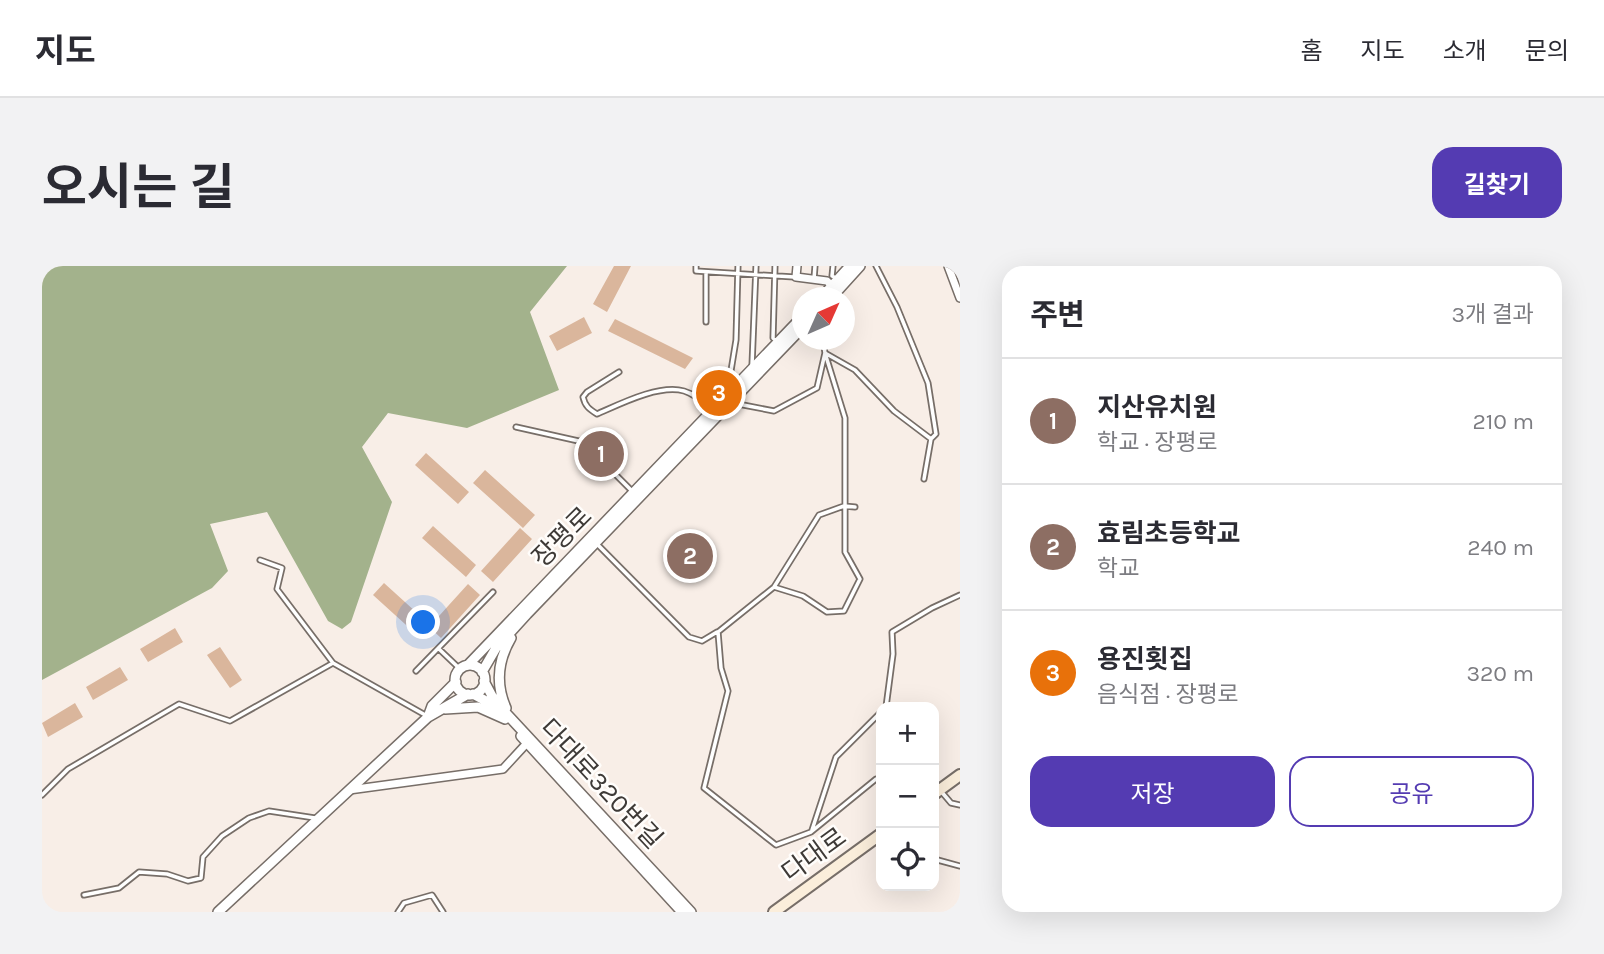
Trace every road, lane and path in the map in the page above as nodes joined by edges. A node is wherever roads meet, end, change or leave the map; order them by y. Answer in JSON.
{"nodes":[{"id":1,"x":696,"y":266,"type":"edge"},
{"id":2,"x":738,"y":266,"type":"edge"},
{"id":3,"x":755,"y":266,"type":"edge"},
{"id":4,"x":775,"y":266,"type":"edge"},
{"id":5,"x":797,"y":266,"type":"edge"},
{"id":6,"x":815,"y":266,"type":"edge"},
{"id":7,"x":833,"y":266,"type":"edge"},
{"id":8,"x":850,"y":266,"type":"edge"},
{"id":9,"x":860,"y":266,"type":"edge"},
{"id":10,"x":876,"y":266,"type":"edge"},
{"id":11,"x":948,"y":266,"type":"edge"},
{"id":12,"x":706,"y":272,"type":"junction"},
{"id":13,"x":738,"y":274,"type":"junction"},
{"id":14,"x":755,"y":274,"type":"junction"},
{"id":15,"x":774,"y":275,"type":"junction"},
{"id":16,"x":796,"y":277,"type":"junction"},
{"id":17,"x":814,"y":279,"type":"junction"},
{"id":18,"x":833,"y":287,"type":"edge"},
{"id":19,"x":834,"y":287,"type":"edge"},
{"id":20,"x":835,"y":287,"type":"edge"},
{"id":21,"x":835,"y":287,"type":"edge"},
{"id":22,"x":960,"y":298,"type":"edge"},
{"id":23,"x":706,"y":322,"type":"dead end"},
{"id":24,"x":792,"y":328,"type":"edge"},
{"id":25,"x":792,"y":338,"type":"edge"},
{"id":26,"x":779,"y":342,"type":"junction"},
{"id":27,"x":825,"y":350,"type":"edge"},
{"id":28,"x":825,"y":353,"type":"junction"},
{"id":29,"x":752,"y":371,"type":"junction"},
{"id":30,"x":619,"y":372,"type":"dead end"},
{"id":31,"x":731,"y":398,"type":"junction"},
{"id":32,"x":716,"y":414,"type":"junction"},
{"id":33,"x":516,"y":427,"type":"dead end"},
{"id":34,"x":931,"y":439,"type":"junction"},
{"id":35,"x":924,"y":480,"type":"dead end"},
{"id":36,"x":637,"y":496,"type":"junction"},
{"id":37,"x":844,"y":506,"type":"junction"},
{"id":38,"x":855,"y":507,"type":"dead end"},
{"id":39,"x":594,"y":541,"type":"junction"},
{"id":40,"x":260,"y":560,"type":"dead end"},
{"id":41,"x":774,"y":587,"type":"junction"},
{"id":42,"x":494,"y":592,"type":"dead end"},
{"id":43,"x":960,"y":595,"type":"edge"},
{"id":44,"x":515,"y":628,"type":"junction"},
{"id":45,"x":719,"y":632,"type":"junction"},
{"id":46,"x":438,"y":649,"type":"junction"},
{"id":47,"x":332,"y":663,"type":"junction"},
{"id":48,"x":464,"y":667,"type":"junction"},
{"id":49,"x":416,"y":671,"type":"dead end"},
{"id":50,"x":483,"y":676,"type":"junction"},
{"id":51,"x":456,"y":682,"type":"junction"},
{"id":52,"x":470,"y":694,"type":"junction"},
{"id":53,"x":887,"y":702,"type":"edge"},
{"id":54,"x":440,"y":710,"type":"junction"},
{"id":55,"x":428,"y":717,"type":"junction"},
{"id":56,"x":876,"y":717,"type":"edge"},
{"id":57,"x":507,"y":718,"type":"junction"},
{"id":58,"x":527,"y":743,"type":"junction"},
{"id":59,"x":960,"y":775,"type":"edge"},
{"id":60,"x":876,"y":779,"type":"edge"},
{"id":61,"x":348,"y":790,"type":"junction"},
{"id":62,"x":939,"y":791,"type":"edge"},
{"id":63,"x":939,"y":794,"type":"edge"},
{"id":64,"x":42,"y":795,"type":"edge"},
{"id":65,"x":960,"y":805,"type":"edge"},
{"id":66,"x":317,"y":818,"type":"junction"},
{"id":67,"x":811,"y":832,"type":"junction"},
{"id":68,"x":876,"y":838,"type":"edge"},
{"id":69,"x":939,"y":860,"type":"edge"},
{"id":70,"x":960,"y":866,"type":"edge"},
{"id":71,"x":84,"y":895,"type":"dead end"},
{"id":72,"x":218,"y":912,"type":"edge"},
{"id":73,"x":398,"y":912,"type":"edge"},
{"id":74,"x":443,"y":912,"type":"edge"},
{"id":75,"x":682,"y":912,"type":"edge"},
{"id":76,"x":691,"y":912,"type":"edge"},
{"id":77,"x":774,"y":912,"type":"edge"}],
"edges":[{"from":1,"to":12,"type":"lane"},
{"from":2,"to":13,"type":"lane"},
{"from":3,"to":14,"type":"lane"},
{"from":4,"to":15,"type":"lane"},
{"from":5,"to":16,"type":"street"},
{"from":6,"to":17,"type":"lane"},
{"from":7,"to":19,"type":"lane"},
{"from":8,"to":20,"type":"street"},
{"from":9,"to":21,"type":"street"},
{"from":10,"to":34,"type":"lane"},
{"from":11,"to":22,"type":"street"},
{"from":12,"to":13,"type":"lane"},
{"from":12,"to":23,"type":"lane"},
{"from":13,"to":14,"type":"lane"},
{"from":13,"to":31,"type":"lane"},
{"from":14,"to":15,"type":"lane"},
{"from":14,"to":29,"type":"lane"},
{"from":15,"to":16,"type":"lane"},
{"from":15,"to":26,"type":"lane"},
{"from":16,"to":17,"type":"street"},
{"from":17,"to":18,"type":"street"},
{"from":24,"to":26,"type":"street","name":"장평로"},
{"from":25,"to":31,"type":"street","name":"장평로"},
{"from":26,"to":29,"type":"street","name":"장평로"},
{"from":27,"to":28,"type":"lane"},
{"from":28,"to":31,"type":"lane"},
{"from":28,"to":34,"type":"lane"},
{"from":28,"to":37,"type":"lane"},
{"from":29,"to":31,"type":"street","name":"장평로"},
{"from":30,"to":32,"type":"lane"},
{"from":31,"to":32,"type":"street","name":"장평로"},
{"from":32,"to":36,"type":"street","name":"장평로"},
{"from":33,"to":36,"type":"lane"},
{"from":34,"to":35,"type":"lane"},
{"from":36,"to":39,"type":"street","name":"장평로"},
{"from":37,"to":38,"type":"lane"},
{"from":37,"to":41,"type":"lane"},
{"from":37,"to":41,"type":"lane"},
{"from":39,"to":44,"type":"street","name":"장평로"},
{"from":39,"to":45,"type":"lane"},
{"from":39,"to":48,"type":"street","name":"장평로"},
{"from":40,"to":47,"type":"lane"},
{"from":41,"to":45,"type":"lane"},
{"from":42,"to":46,"type":"lane"},
{"from":43,"to":53,"type":"lane"},
{"from":44,"to":50,"type":"street","name":"장평로"},
{"from":44,"to":57,"type":"street"},
{"from":45,"to":67,"type":"lane"},
{"from":46,"to":48,"type":"lane"},
{"from":46,"to":49,"type":"lane"},
{"from":47,"to":55,"type":"lane"},
{"from":47,"to":64,"type":"lane"},
{"from":48,"to":50,"type":"street"},
{"from":48,"to":51,"type":"street"},
{"from":50,"to":52,"type":"street"},
{"from":50,"to":57,"type":"street","name":"다대로320번길"},
{"from":51,"to":52,"type":"street"},
{"from":51,"to":55,"type":"street"},
{"from":52,"to":54,"type":"street"},
{"from":52,"to":57,"type":"street","name":"다대로320번길"},
{"from":54,"to":55,"type":"street"},
{"from":54,"to":57,"type":"street"},
{"from":55,"to":61,"type":"street"},
{"from":56,"to":67,"type":"lane"},
{"from":57,"to":58,"type":"street","name":"다대로320번길"},
{"from":57,"to":76,"type":"street","name":"다대로320번길"},
{"from":58,"to":61,"type":"street"},
{"from":58,"to":75,"type":"street","name":"다대로320번길"},
{"from":59,"to":62,"type":"main road"},
{"from":60,"to":67,"type":"lane"},
{"from":61,"to":66,"type":"street"},
{"from":63,"to":65,"type":"lane"},
{"from":66,"to":71,"type":"lane"},
{"from":66,"to":72,"type":"street"},
{"from":68,"to":77,"type":"main road","name":"다대로"},
{"from":69,"to":70,"type":"lane"},
{"from":73,"to":74,"type":"lane"}]}
